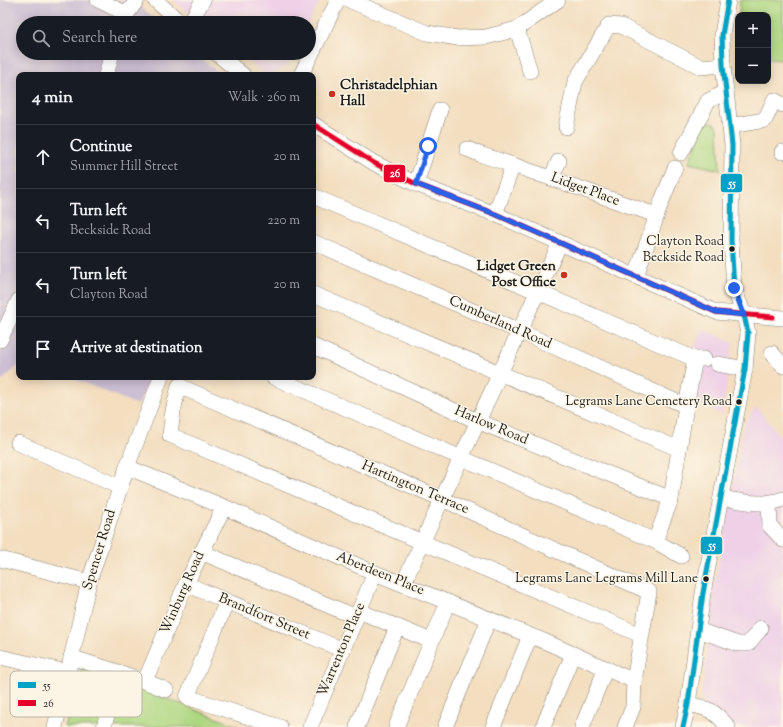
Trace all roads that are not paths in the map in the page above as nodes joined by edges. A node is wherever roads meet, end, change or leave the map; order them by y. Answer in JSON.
{"nodes":[{"id":1,"x":98,"y":0,"type":"edge"},
{"id":2,"x":137,"y":0,"type":"edge"},
{"id":3,"x":155,"y":0,"type":"edge"},
{"id":4,"x":203,"y":0,"type":"edge"},
{"id":5,"x":338,"y":0,"type":"edge"},
{"id":6,"x":349,"y":0,"type":"edge"},
{"id":7,"x":558,"y":0,"type":"edge"},
{"id":8,"x":728,"y":0,"type":"edge"},
{"id":9,"x":171,"y":5,"type":"edge"},
{"id":10,"x":122,"y":16,"type":"edge"},
{"id":11,"x":177,"y":16,"type":"edge"},
{"id":12,"x":194,"y":16,"type":"edge"},
{"id":13,"x":518,"y":29,"type":"junction"},
{"id":14,"x":316,"y":45,"type":"edge"},
{"id":15,"x":110,"y":60,"type":"edge"},
{"id":16,"x":225,"y":60,"type":"edge"},
{"id":17,"x":308,"y":60,"type":"edge"},
{"id":18,"x":723,"y":65,"type":"junction"},
{"id":19,"x":530,"y":71,"type":"dead end"},
{"id":20,"x":107,"y":72,"type":"edge"},
{"id":21,"x":239,"y":72,"type":"edge"},
{"id":22,"x":302,"y":72,"type":"edge"},
{"id":23,"x":726,"y":92,"type":"junction"},
{"id":24,"x":783,"y":105,"type":"edge"},
{"id":25,"x":440,"y":110,"type":"dead end"},
{"id":26,"x":316,"y":126,"type":"edge"},
{"id":27,"x":730,"y":126,"type":"junction"},
{"id":28,"x":566,"y":127,"type":"dead end"},
{"id":29,"x":467,"y":149,"type":"dead end"},
{"id":30,"x":681,"y":153,"type":"dead end"},
{"id":31,"x":559,"y":161,"type":"dead end"},
{"id":32,"x":513,"y":165,"type":"junction"},
{"id":33,"x":675,"y":168,"type":"dead end"},
{"id":34,"x":551,"y":178,"type":"junction"},
{"id":35,"x":416,"y":184,"type":"junction"},
{"id":36,"x":316,"y":197,"type":"edge"},
{"id":37,"x":495,"y":214,"type":"junction"},
{"id":38,"x":656,"y":215,"type":"junction"},
{"id":39,"x":316,"y":243,"type":"edge"},
{"id":40,"x":560,"y":243,"type":"junction"},
{"id":41,"x":636,"y":276,"type":"junction"},
{"id":42,"x":537,"y":291,"type":"junction"},
{"id":43,"x":316,"y":295,"type":"edge"},
{"id":44,"x":16,"y":306,"type":"edge"},
{"id":45,"x":744,"y":315,"type":"junction"},
{"id":46,"x":783,"y":318,"type":"edge"},
{"id":47,"x":519,"y":331,"type":"junction"},
{"id":48,"x":0,"y":340,"type":"edge"},
{"id":49,"x":316,"y":347,"type":"edge"},
{"id":50,"x":772,"y":353,"type":"dead end"},
{"id":51,"x":706,"y":360,"type":"junction"},
{"id":52,"x":783,"y":366,"type":"edge"},
{"id":53,"x":745,"y":368,"type":"junction"},
{"id":54,"x":500,"y":372,"type":"junction"},
{"id":55,"x":160,"y":380,"type":"edge"},
{"id":56,"x":280,"y":380,"type":"edge"},
{"id":57,"x":686,"y":406,"type":"junction"},
{"id":58,"x":477,"y":421,"type":"junction"},
{"id":59,"x":18,"y":443,"type":"dead end"},
{"id":60,"x":679,"y":449,"type":"junction"},
{"id":61,"x":461,"y":457,"type":"junction"},
{"id":62,"x":127,"y":467,"type":"junction"},
{"id":63,"x":120,"y":487,"type":"junction"},
{"id":64,"x":721,"y":498,"type":"junction"},
{"id":65,"x":442,"y":499,"type":"junction"},
{"id":66,"x":671,"y":499,"type":"junction"},
{"id":67,"x":776,"y":501,"type":"edge"},
{"id":68,"x":224,"y":507,"type":"junction"},
{"id":69,"x":783,"y":540,"type":"edge"},
{"id":70,"x":655,"y":541,"type":"junction"},
{"id":71,"x":422,"y":543,"type":"junction"},
{"id":72,"x":201,"y":552,"type":"junction"},
{"id":73,"x":681,"y":556,"type":"dead end"},
{"id":74,"x":0,"y":559,"type":"edge"},
{"id":75,"x":375,"y":573,"type":"junction"},
{"id":76,"x":89,"y":582,"type":"junction"},
{"id":77,"x":186,"y":584,"type":"junction"},
{"id":78,"x":403,"y":584,"type":"junction"},
{"id":79,"x":227,"y":601,"type":"junction"},
{"id":80,"x":448,"y":602,"type":"junction"},
{"id":81,"x":358,"y":614,"type":"junction"},
{"id":82,"x":489,"y":619,"type":"junction"},
{"id":83,"x":396,"y":627,"type":"junction"},
{"id":84,"x":762,"y":628,"type":"dead end"},
{"id":85,"x":698,"y":630,"type":"junction"},
{"id":86,"x":641,"y":635,"type":"junction"},
{"id":87,"x":530,"y":636,"type":"junction"},
{"id":88,"x":431,"y":642,"type":"junction"},
{"id":89,"x":343,"y":650,"type":"junction"},
{"id":90,"x":573,"y":654,"type":"junction"},
{"id":91,"x":0,"y":657,"type":"edge"},
{"id":92,"x":71,"y":657,"type":"junction"},
{"id":93,"x":606,"y":668,"type":"junction"},
{"id":94,"x":49,"y":671,"type":"edge"},
{"id":95,"x":68,"y":671,"type":"edge"},
{"id":96,"x":112,"y":671,"type":"edge"},
{"id":97,"x":142,"y":680,"type":"edge"},
{"id":98,"x":145,"y":681,"type":"junction"},
{"id":99,"x":634,"y":681,"type":"junction"},
{"id":100,"x":166,"y":690,"type":"dead end"},
{"id":101,"x":688,"y":704,"type":"junction"},
{"id":102,"x":57,"y":717,"type":"edge"},
{"id":103,"x":106,"y":717,"type":"edge"},
{"id":104,"x":55,"y":727,"type":"edge"},
{"id":105,"x":104,"y":727,"type":"edge"},
{"id":106,"x":280,"y":727,"type":"edge"},
{"id":107,"x":310,"y":727,"type":"edge"},
{"id":108,"x":357,"y":727,"type":"edge"},
{"id":109,"x":396,"y":727,"type":"edge"},
{"id":110,"x":445,"y":727,"type":"edge"},
{"id":111,"x":493,"y":727,"type":"edge"},
{"id":112,"x":543,"y":727,"type":"edge"},
{"id":113,"x":582,"y":727,"type":"edge"},
{"id":114,"x":625,"y":727,"type":"edge"},
{"id":115,"x":683,"y":727,"type":"edge"},
{"id":116,"x":728,"y":727,"type":"edge"}],
"edges":[{"from":1,"to":10,"type":"street"},
{"from":2,"to":10,"type":"street"},
{"from":3,"to":9,"type":"street"},
{"from":4,"to":12,"type":"street"},
{"from":5,"to":14,"type":"street"},
{"from":6,"to":13,"type":"street"},
{"from":7,"to":13,"type":"street"},
{"from":8,"to":18,"type":"street"},
{"from":9,"to":11,"type":"street"},
{"from":13,"to":19,"type":"street"},
{"from":15,"to":20,"type":"street"},
{"from":16,"to":21,"type":"street"},
{"from":17,"to":22,"type":"street"},
{"from":18,"to":23,"type":"street"},
{"from":18,"to":28,"type":"street"},
{"from":23,"to":27,"type":"street"},
{"from":23,"to":30,"type":"street"},
{"from":24,"to":27,"type":"street"},
{"from":25,"to":35,"type":"street"},
{"from":26,"to":35,"type":"street"},
{"from":27,"to":45,"type":"street"},
{"from":29,"to":32,"type":"street","name":"Lidget Place"},
{"from":31,"to":34,"type":"street"},
{"from":32,"to":34,"type":"street","name":"Lidget Place"},
{"from":32,"to":37,"type":"street"},
{"from":33,"to":38,"type":"street"},
{"from":34,"to":38,"type":"street","name":"Lidget Place"},
{"from":35,"to":37,"type":"street"},
{"from":36,"to":42,"type":"street"},
{"from":37,"to":40,"type":"street"},
{"from":38,"to":41,"type":"street"},
{"from":39,"to":47,"type":"street","name":"Cumberland Road"},
{"from":40,"to":41,"type":"street"},
{"from":40,"to":42,"type":"street"},
{"from":41,"to":45,"type":"street"},
{"from":42,"to":47,"type":"street"},
{"from":42,"to":51,"type":"street"},
{"from":43,"to":54,"type":"street"},
{"from":44,"to":48,"type":"street"},
{"from":45,"to":46,"type":"street"},
{"from":45,"to":53,"type":"street"},
{"from":47,"to":54,"type":"street"},
{"from":47,"to":57,"type":"street","name":"Cumberland Road"},
{"from":49,"to":58,"type":"street","name":"Harlow Road"},
{"from":50,"to":52,"type":"street"},
{"from":51,"to":53,"type":"street"},
{"from":51,"to":57,"type":"street"},
{"from":53,"to":64,"type":"street"},
{"from":54,"to":58,"type":"street"},
{"from":54,"to":60,"type":"street"},
{"from":55,"to":62,"type":"street","name":"Spencer Road"},
{"from":56,"to":61,"type":"street"},
{"from":57,"to":60,"type":"street"},
{"from":58,"to":61,"type":"street"},
{"from":58,"to":66,"type":"street","name":"Harlow Road"},
{"from":59,"to":63,"type":"street"},
{"from":60,"to":66,"type":"street"},
{"from":61,"to":65,"type":"street"},
{"from":61,"to":70,"type":"street"},
{"from":62,"to":63,"type":"street","name":"Spencer Road"},
{"from":62,"to":68,"type":"street","name":"Aberdeen Place"},
{"from":63,"to":76,"type":"street","name":"Spencer Road"},
{"from":64,"to":67,"type":"street"},
{"from":64,"to":85,"type":"street"},
{"from":65,"to":71,"type":"street"},
{"from":65,"to":71,"type":"street","name":"Hartington Terrace"},
{"from":65,"to":86,"type":"street","name":"Hartington Terrace"},
{"from":66,"to":70,"type":"street"},
{"from":67,"to":69,"type":"street"},
{"from":68,"to":72,"type":"street","name":"Winburg Road"},
{"from":68,"to":75,"type":"street","name":"Aberdeen Place"},
{"from":70,"to":73,"type":"street"},
{"from":71,"to":78,"type":"street"},
{"from":71,"to":86,"type":"street"},
{"from":72,"to":77,"type":"street","name":"Winburg Road"},
{"from":72,"to":81,"type":"street"},
{"from":74,"to":76,"type":"street"},
{"from":75,"to":78,"type":"street","name":"Aberdeen Place"},
{"from":75,"to":81,"type":"street","name":"Warrenton Place"},
{"from":76,"to":92,"type":"street","name":"Spencer Road"},
{"from":77,"to":79,"type":"street","name":"Brandfort Street"},
{"from":77,"to":98,"type":"street","name":"Winburg Road"},
{"from":78,"to":80,"type":"street","name":"Aberdeen Place"},
{"from":79,"to":89,"type":"street","name":"Brandfort Street"},
{"from":79,"to":106,"type":"street"},
{"from":80,"to":82,"type":"street","name":"Aberdeen Place"},
{"from":80,"to":88,"type":"street"},
{"from":81,"to":83,"type":"street"},
{"from":81,"to":89,"type":"street","name":"Warrenton Place"},
{"from":82,"to":87,"type":"street","name":"Aberdeen Place"},
{"from":82,"to":110,"type":"street"},
{"from":83,"to":88,"type":"street"},
{"from":83,"to":108,"type":"street"},
{"from":84,"to":85,"type":"street"},
{"from":85,"to":101,"type":"street"},
{"from":86,"to":99,"type":"street"},
{"from":87,"to":90,"type":"street","name":"Aberdeen Place"},
{"from":87,"to":111,"type":"street"},
{"from":88,"to":109,"type":"street"},
{"from":89,"to":107,"type":"street","name":"Warrenton Place"},
{"from":90,"to":93,"type":"street","name":"Aberdeen Place"},
{"from":90,"to":112,"type":"street"},
{"from":91,"to":94,"type":"street"},
{"from":92,"to":95,"type":"street","name":"Spencer Road"},
{"from":92,"to":96,"type":"street"},
{"from":93,"to":99,"type":"street","name":"Aberdeen Place"},
{"from":93,"to":113,"type":"street"},
{"from":97,"to":98,"type":"street"},
{"from":98,"to":100,"type":"street"},
{"from":99,"to":114,"type":"street"},
{"from":101,"to":115,"type":"street"},
{"from":101,"to":116,"type":"street"},
{"from":102,"to":104,"type":"street","name":"Spencer Road"},
{"from":103,"to":105,"type":"street"}]}
